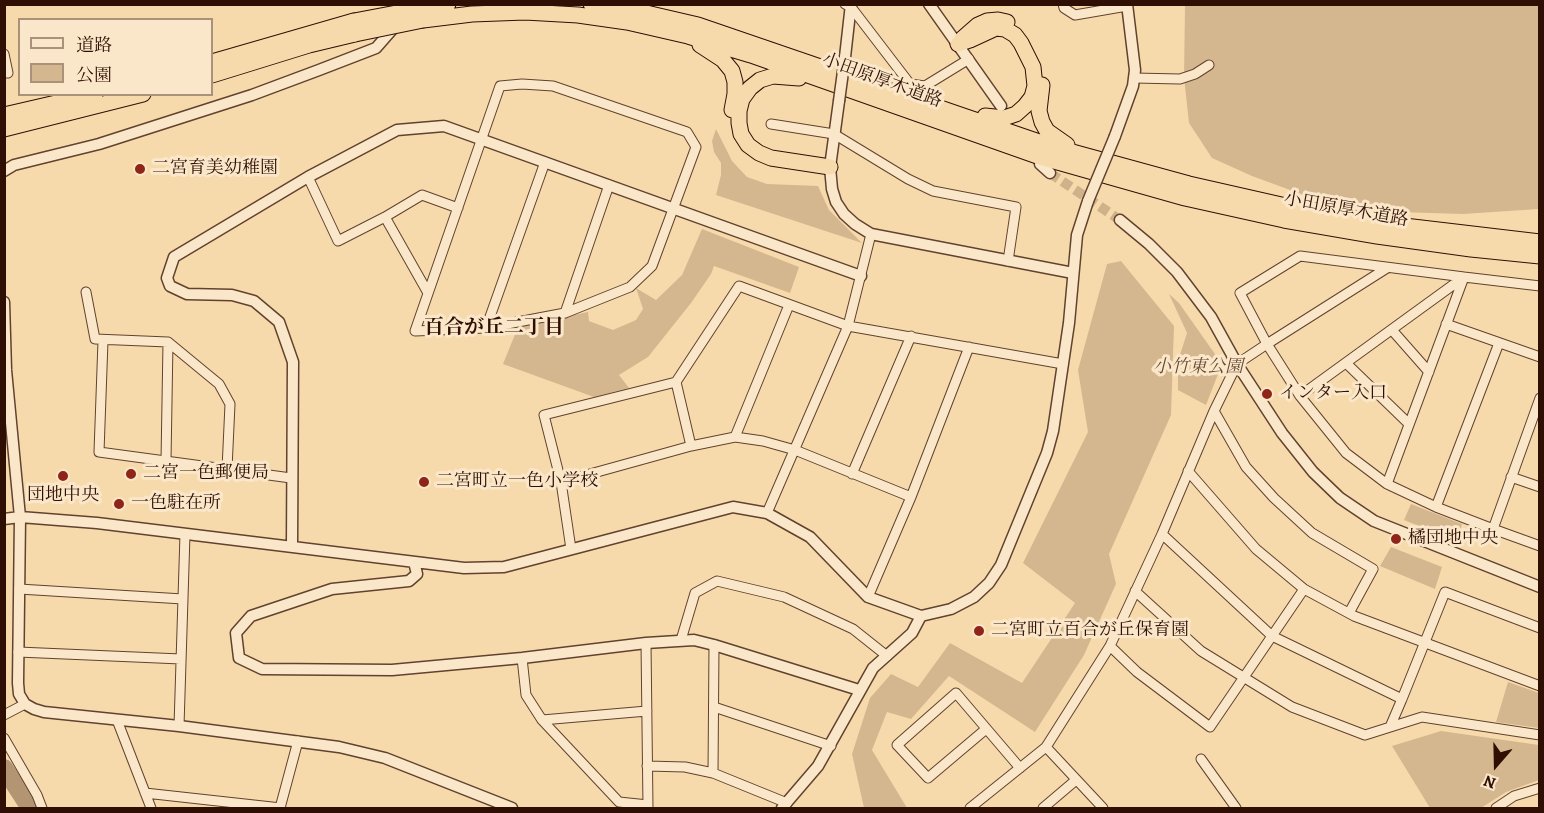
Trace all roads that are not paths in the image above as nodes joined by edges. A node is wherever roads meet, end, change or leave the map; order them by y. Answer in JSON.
{"nodes":[{"id":1,"x":448,"y":4,"type":"edge"},
{"id":2,"x":591,"y":4,"type":"edge"},
{"id":3,"x":930,"y":4,"type":"edge"},
{"id":4,"x":1063,"y":4,"type":"edge"},
{"id":5,"x":1127,"y":5,"type":"edge"},
{"id":6,"x":849,"y":6,"type":"edge"},
{"id":7,"x":419,"y":11,"type":"edge"},
{"id":8,"x":354,"y":27,"type":"junction"},
{"id":9,"x":688,"y":36,"type":"junction"},
{"id":10,"x":958,"y":44,"type":"junction"},
{"id":11,"x":4,"y":54,"type":"edge"},
{"id":12,"x":969,"y":59,"type":"junction"},
{"id":13,"x":213,"y":62,"type":"edge"},
{"id":14,"x":1209,"y":65,"type":"dead end"},
{"id":15,"x":4,"y":73,"type":"edge"},
{"id":16,"x":213,"y":75,"type":"edge"},
{"id":17,"x":1134,"y":78,"type":"junction"},
{"id":18,"x":829,"y":82,"type":"junction"},
{"id":19,"x":889,"y":90,"type":"junction"},
{"id":20,"x":87,"y":96,"type":"edge"},
{"id":21,"x":135,"y":96,"type":"edge"},
{"id":22,"x":1001,"y":106,"type":"dead end"},
{"id":23,"x":4,"y":116,"type":"edge"},
{"id":24,"x":771,"y":124,"type":"dead end"},
{"id":25,"x":4,"y":129,"type":"edge"},
{"id":26,"x":834,"y":134,"type":"junction"},
{"id":27,"x":481,"y":140,"type":"junction"},
{"id":28,"x":1094,"y":159,"type":"junction"},
{"id":29,"x":545,"y":162,"type":"junction"},
{"id":30,"x":1040,"y":164,"type":"dead end"},
{"id":31,"x":830,"y":167,"type":"junction"},
{"id":32,"x":4,"y":171,"type":"edge"},
{"id":33,"x":1050,"y":173,"type":"tunnel mouth"},
{"id":34,"x":308,"y":177,"type":"junction"},
{"id":35,"x":609,"y":185,"type":"junction"},
{"id":36,"x":458,"y":208,"type":"junction"},
{"id":37,"x":674,"y":208,"type":"junction"},
{"id":38,"x":385,"y":217,"type":"junction"},
{"id":39,"x":1120,"y":220,"type":"tunnel mouth"},
{"id":40,"x":871,"y":234,"type":"junction"},
{"id":41,"x":1539,"y":242,"type":"edge"},
{"id":42,"x":1539,"y":256,"type":"edge"},
{"id":43,"x":1008,"y":261,"type":"junction"},
{"id":44,"x":1387,"y":268,"type":"junction"},
{"id":45,"x":1073,"y":273,"type":"junction"},
{"id":46,"x":861,"y":276,"type":"junction"},
{"id":47,"x":1464,"y":277,"type":"junction"},
{"id":48,"x":1539,"y":286,"type":"edge"},
{"id":49,"x":86,"y":292,"type":"dead end"},
{"id":50,"x":428,"y":293,"type":"junction"},
{"id":51,"x":4,"y":302,"type":"edge"},
{"id":52,"x":789,"y":305,"type":"junction"},
{"id":53,"x":565,"y":313,"type":"junction"},
{"id":54,"x":1446,"y":324,"type":"junction"},
{"id":55,"x":848,"y":326,"type":"junction"},
{"id":56,"x":486,"y":327,"type":"junction"},
{"id":57,"x":1392,"y":330,"type":"junction"},
{"id":58,"x":911,"y":336,"type":"junction"},
{"id":59,"x":103,"y":341,"type":"junction"},
{"id":60,"x":168,"y":342,"type":"junction"},
{"id":61,"x":1499,"y":343,"type":"junction"},
{"id":62,"x":1267,"y":344,"type":"junction"},
{"id":63,"x":969,"y":347,"type":"junction"},
{"id":64,"x":1539,"y":357,"type":"edge"},
{"id":65,"x":1346,"y":363,"type":"junction"},
{"id":66,"x":1063,"y":364,"type":"junction"},
{"id":67,"x":1237,"y":364,"type":"junction"},
{"id":68,"x":1429,"y":372,"type":"junction"},
{"id":69,"x":676,"y":382,"type":"junction"},
{"id":70,"x":1300,"y":396,"type":"junction"},
{"id":71,"x":1539,"y":398,"type":"edge"},
{"id":72,"x":1214,"y":411,"type":"junction"},
{"id":73,"x":1409,"y":424,"type":"junction"},
{"id":74,"x":735,"y":437,"type":"junction"},
{"id":75,"x":691,"y":446,"type":"junction"},
{"id":76,"x":795,"y":450,"type":"junction"},
{"id":77,"x":166,"y":461,"type":"junction"},
{"id":78,"x":227,"y":469,"type":"junction"},
{"id":79,"x":1188,"y":471,"type":"junction"},
{"id":80,"x":852,"y":474,"type":"junction"},
{"id":81,"x":1511,"y":477,"type":"junction"},
{"id":82,"x":291,"y":478,"type":"junction"},
{"id":83,"x":561,"y":482,"type":"junction"},
{"id":84,"x":1388,"y":484,"type":"junction"},
{"id":85,"x":1539,"y":487,"type":"edge"},
{"id":86,"x":911,"y":497,"type":"junction"},
{"id":87,"x":1436,"y":507,"type":"junction"},
{"id":88,"x":767,"y":513,"type":"junction"},
{"id":89,"x":20,"y":518,"type":"junction"},
{"id":90,"x":4,"y":519,"type":"edge"},
{"id":91,"x":1493,"y":529,"type":"junction"},
{"id":92,"x":185,"y":534,"type":"junction"},
{"id":93,"x":1162,"y":534,"type":"junction"},
{"id":94,"x":292,"y":546,"type":"junction"},
{"id":95,"x":1539,"y":546,"type":"edge"},
{"id":96,"x":571,"y":549,"type":"junction"},
{"id":97,"x":414,"y":562,"type":"junction"},
{"id":98,"x":1539,"y":586,"type":"edge"},
{"id":99,"x":1304,"y":589,"type":"junction"},
{"id":100,"x":20,"y":590,"type":"junction"},
{"id":101,"x":1135,"y":591,"type":"junction"},
{"id":102,"x":868,"y":597,"type":"junction"},
{"id":103,"x":183,"y":599,"type":"junction"},
{"id":104,"x":1348,"y":613,"type":"junction"},
{"id":105,"x":921,"y":616,"type":"junction"},
{"id":106,"x":1539,"y":628,"type":"edge"},
{"id":107,"x":1272,"y":636,"type":"junction"},
{"id":108,"x":681,"y":640,"type":"junction"},
{"id":109,"x":1425,"y":642,"type":"junction"},
{"id":110,"x":646,"y":643,"type":"junction"},
{"id":111,"x":714,"y":645,"type":"junction"},
{"id":112,"x":1110,"y":646,"type":"junction"},
{"id":113,"x":18,"y":652,"type":"junction"},
{"id":114,"x":887,"y":656,"type":"junction"},
{"id":115,"x":522,"y":658,"type":"junction"},
{"id":116,"x":181,"y":659,"type":"junction"},
{"id":117,"x":1244,"y":677,"type":"junction"},
{"id":118,"x":1539,"y":686,"type":"edge"},
{"id":119,"x":859,"y":690,"type":"junction"},
{"id":120,"x":1402,"y":699,"type":"junction"},
{"id":121,"x":25,"y":704,"type":"junction"},
{"id":122,"x":714,"y":707,"type":"junction"},
{"id":123,"x":647,"y":711,"type":"junction"},
{"id":124,"x":4,"y":715,"type":"edge"},
{"id":125,"x":117,"y":720,"type":"junction"},
{"id":126,"x":542,"y":720,"type":"junction"},
{"id":127,"x":179,"y":726,"type":"junction"},
{"id":128,"x":1390,"y":728,"type":"junction"},
{"id":129,"x":986,"y":729,"type":"junction"},
{"id":130,"x":1539,"y":735,"type":"edge"},
{"id":131,"x":4,"y":738,"type":"edge"},
{"id":132,"x":298,"y":741,"type":"junction"},
{"id":133,"x":831,"y":746,"type":"junction"},
{"id":134,"x":1046,"y":747,"type":"junction"},
{"id":135,"x":1201,"y":759,"type":"dead end"},
{"id":136,"x":647,"y":766,"type":"junction"},
{"id":137,"x":1020,"y":768,"type":"junction"},
{"id":138,"x":713,"y":774,"type":"junction"},
{"id":139,"x":1076,"y":780,"type":"junction"},
{"id":140,"x":1539,"y":788,"type":"edge"},
{"id":141,"x":145,"y":793,"type":"junction"},
{"id":142,"x":785,"y":806,"type":"edge"},
{"id":143,"x":504,"y":807,"type":"edge"},
{"id":144,"x":648,"y":807,"type":"edge"},
{"id":145,"x":42,"y":808,"type":"edge"},
{"id":146,"x":151,"y":808,"type":"edge"},
{"id":147,"x":281,"y":808,"type":"edge"},
{"id":148,"x":970,"y":808,"type":"edge"},
{"id":149,"x":1043,"y":808,"type":"edge"},
{"id":150,"x":1103,"y":808,"type":"edge"},
{"id":151,"x":1236,"y":808,"type":"edge"},
{"id":152,"x":1496,"y":808,"type":"edge"}],
"edges":[{"from":1,"to":7,"type":"highway","name":"小田原厚木道路"},
{"from":2,"to":19,"type":"highway","name":"小田原厚木道路"},
{"from":3,"to":10,"type":"street"},
{"from":4,"to":5,"type":"street"},
{"from":5,"to":17,"type":"street"},
{"from":6,"to":12,"type":"street"},
{"from":6,"to":26,"type":"street","bridge":true},
{"from":7,"to":8,"type":"highway","name":"小田原厚木道路","bridge":true},
{"from":7,"to":9,"type":"highway","name":"小田原厚木道路"},
{"from":7,"to":32,"type":"street"},
{"from":8,"to":13,"type":"highway","name":"小田原厚木道路"},
{"from":8,"to":16,"type":"highway","name":"小田原厚木道路"},
{"from":9,"to":18,"type":"highway","name":"小田原厚木道路"},
{"from":9,"to":31,"type":"highway"},
{"from":10,"to":12,"type":"street"},
{"from":10,"to":19,"type":"highway"},
{"from":10,"to":28,"type":"highway"},
{"from":11,"to":15,"type":"street"},
{"from":12,"to":22,"type":"street"},
{"from":14,"to":17,"type":"street"},
{"from":17,"to":45,"type":"street","bridge":true},
{"from":18,"to":31,"type":"highway"},
{"from":18,"to":42,"type":"highway","name":"小田原厚木道路"},
{"from":19,"to":28,"type":"highway","name":"小田原厚木道路"},
{"from":20,"to":23,"type":"highway"},
{"from":21,"to":25,"type":"highway"},
{"from":24,"to":26,"type":"street"},
{"from":26,"to":31,"type":"street"},
{"from":26,"to":43,"type":"street"},
{"from":27,"to":29,"type":"street"},
{"from":27,"to":34,"type":"street"},
{"from":27,"to":36,"type":"street"},
{"from":27,"to":37,"type":"street"},
{"from":28,"to":41,"type":"highway","name":"小田原厚木道路"},
{"from":29,"to":35,"type":"street"},
{"from":29,"to":56,"type":"street"},
{"from":30,"to":33,"type":"street"},
{"from":31,"to":40,"type":"street"},
{"from":34,"to":38,"type":"street"},
{"from":34,"to":82,"type":"street"},
{"from":35,"to":37,"type":"street"},
{"from":35,"to":53,"type":"street"},
{"from":36,"to":38,"type":"street"},
{"from":36,"to":50,"type":"street"},
{"from":37,"to":46,"type":"street"},
{"from":37,"to":53,"type":"street"},
{"from":38,"to":50,"type":"street"},
{"from":39,"to":67,"type":"street"},
{"from":40,"to":43,"type":"street"},
{"from":40,"to":46,"type":"street"},
{"from":43,"to":45,"type":"street"},
{"from":44,"to":47,"type":"street"},
{"from":44,"to":62,"type":"street"},
{"from":44,"to":62,"type":"street"},
{"from":45,"to":66,"type":"street"},
{"from":46,"to":55,"type":"street"},
{"from":47,"to":48,"type":"street"},
{"from":47,"to":54,"type":"street"},
{"from":47,"to":57,"type":"street"},
{"from":49,"to":59,"type":"street"},
{"from":50,"to":56,"type":"street"},
{"from":51,"to":89,"type":"street"},
{"from":52,"to":55,"type":"street"},
{"from":52,"to":69,"type":"street"},
{"from":52,"to":74,"type":"street"},
{"from":53,"to":56,"type":"street"},
{"from":54,"to":61,"type":"street"},
{"from":54,"to":68,"type":"street"},
{"from":55,"to":58,"type":"street"},
{"from":55,"to":76,"type":"street"},
{"from":57,"to":65,"type":"street"},
{"from":57,"to":68,"type":"street"},
{"from":58,"to":63,"type":"street"},
{"from":58,"to":80,"type":"street"},
{"from":59,"to":60,"type":"street"},
{"from":59,"to":77,"type":"street"},
{"from":60,"to":77,"type":"street"},
{"from":60,"to":78,"type":"street"},
{"from":61,"to":64,"type":"street"},
{"from":61,"to":87,"type":"street"},
{"from":62,"to":67,"type":"street"},
{"from":62,"to":70,"type":"street"},
{"from":63,"to":66,"type":"street"},
{"from":63,"to":86,"type":"street"},
{"from":65,"to":70,"type":"street"},
{"from":65,"to":73,"type":"street"},
{"from":66,"to":105,"type":"street"},
{"from":67,"to":72,"type":"street"},
{"from":67,"to":98,"type":"street"},
{"from":68,"to":73,"type":"street"},
{"from":69,"to":75,"type":"street"},
{"from":69,"to":83,"type":"street"},
{"from":70,"to":84,"type":"street"},
{"from":71,"to":81,"type":"street"},
{"from":72,"to":79,"type":"street"},
{"from":72,"to":104,"type":"street"},
{"from":73,"to":84,"type":"street"},
{"from":74,"to":75,"type":"street"},
{"from":74,"to":76,"type":"street"},
{"from":75,"to":83,"type":"street"},
{"from":76,"to":80,"type":"street"},
{"from":76,"to":88,"type":"street"},
{"from":77,"to":78,"type":"street"},
{"from":78,"to":82,"type":"street"},
{"from":79,"to":93,"type":"street"},
{"from":79,"to":99,"type":"street"},
{"from":80,"to":86,"type":"street"},
{"from":81,"to":85,"type":"street"},
{"from":81,"to":91,"type":"street"},
{"from":82,"to":94,"type":"street"},
{"from":83,"to":96,"type":"street"},
{"from":84,"to":87,"type":"street"},
{"from":86,"to":102,"type":"street"},
{"from":87,"to":91,"type":"street"},
{"from":88,"to":96,"type":"street"},
{"from":88,"to":102,"type":"street"},
{"from":89,"to":90,"type":"street"},
{"from":89,"to":92,"type":"street"},
{"from":89,"to":100,"type":"street"},
{"from":91,"to":95,"type":"street"},
{"from":92,"to":94,"type":"street"},
{"from":92,"to":103,"type":"street"},
{"from":93,"to":101,"type":"street"},
{"from":93,"to":107,"type":"street"},
{"from":94,"to":97,"type":"street"},
{"from":96,"to":97,"type":"street"},
{"from":97,"to":115,"type":"street"},
{"from":99,"to":104,"type":"street"},
{"from":99,"to":107,"type":"street"},
{"from":100,"to":103,"type":"street"},
{"from":100,"to":113,"type":"street"},
{"from":101,"to":112,"type":"street"},
{"from":101,"to":117,"type":"street"},
{"from":102,"to":105,"type":"street"},
{"from":103,"to":116,"type":"street"},
{"from":104,"to":109,"type":"street"},
{"from":105,"to":114,"type":"street"},
{"from":106,"to":109,"type":"street"},
{"from":107,"to":117,"type":"street"},
{"from":107,"to":120,"type":"street"},
{"from":108,"to":110,"type":"street"},
{"from":108,"to":111,"type":"street"},
{"from":108,"to":114,"type":"street"},
{"from":109,"to":118,"type":"street"},
{"from":109,"to":120,"type":"street"},
{"from":110,"to":115,"type":"street"},
{"from":110,"to":123,"type":"street"},
{"from":111,"to":119,"type":"street"},
{"from":111,"to":122,"type":"street"},
{"from":112,"to":117,"type":"street"},
{"from":112,"to":134,"type":"street"},
{"from":113,"to":116,"type":"street"},
{"from":113,"to":121,"type":"street"},
{"from":114,"to":119,"type":"street"},
{"from":115,"to":126,"type":"street"},
{"from":116,"to":127,"type":"street"},
{"from":117,"to":128,"type":"street"},
{"from":119,"to":133,"type":"street"},
{"from":120,"to":128,"type":"street"},
{"from":121,"to":124,"type":"street"},
{"from":121,"to":125,"type":"street"},
{"from":122,"to":133,"type":"street"},
{"from":122,"to":138,"type":"street"},
{"from":123,"to":126,"type":"street"},
{"from":123,"to":136,"type":"street"},
{"from":125,"to":127,"type":"street"},
{"from":125,"to":141,"type":"street"},
{"from":126,"to":144,"type":"street"},
{"from":127,"to":132,"type":"street"},
{"from":128,"to":130,"type":"street"},
{"from":129,"to":129,"type":"street"},
{"from":129,"to":137,"type":"street"},
{"from":131,"to":145,"type":"street"},
{"from":132,"to":143,"type":"street"},
{"from":132,"to":147,"type":"street"},
{"from":133,"to":142,"type":"street"},
{"from":134,"to":137,"type":"street"},
{"from":134,"to":139,"type":"street"},
{"from":135,"to":151,"type":"street"},
{"from":136,"to":138,"type":"street"},
{"from":136,"to":144,"type":"street"},
{"from":137,"to":148,"type":"street"},
{"from":138,"to":142,"type":"street"},
{"from":139,"to":149,"type":"street"},
{"from":139,"to":150,"type":"street"},
{"from":140,"to":152,"type":"street"},
{"from":141,"to":146,"type":"street"},
{"from":141,"to":147,"type":"street"}]}
